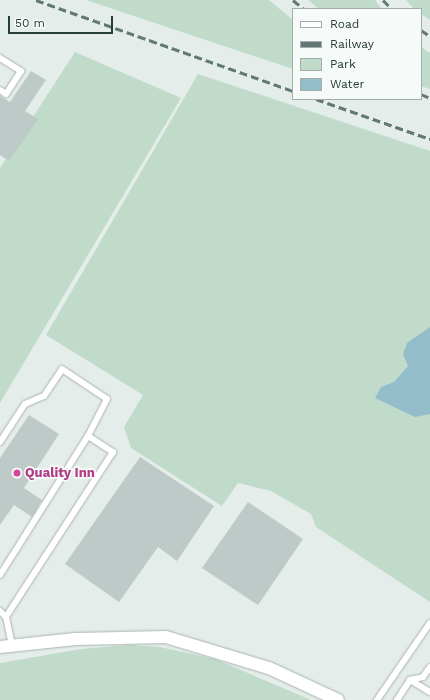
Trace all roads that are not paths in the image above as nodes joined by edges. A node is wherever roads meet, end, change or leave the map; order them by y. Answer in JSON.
{"nodes":[{"id":1,"x":0,"y":58,"type":"edge"},
{"id":2,"x":0,"y":90,"type":"edge"},
{"id":3,"x":88,"y":436,"type":"junction"},
{"id":4,"x":0,"y":442,"type":"edge"},
{"id":5,"x":0,"y":575,"type":"edge"},
{"id":6,"x":0,"y":611,"type":"edge"},
{"id":7,"x":6,"y":617,"type":"junction"},
{"id":8,"x":430,"y":623,"type":"edge"},
{"id":9,"x":6,"y":646,"type":"edge"},
{"id":10,"x":430,"y":667,"type":"edge"},
{"id":11,"x":410,"y":680,"type":"junction"},
{"id":12,"x":430,"y":692,"type":"edge"},
{"id":13,"x":338,"y":700,"type":"edge"},
{"id":14,"x":377,"y":700,"type":"edge"},
{"id":15,"x":397,"y":700,"type":"edge"}],
"edges":[{"from":1,"to":2,"type":"lane"},
{"from":3,"to":4,"type":"lane"},
{"from":3,"to":5,"type":"lane"},
{"from":3,"to":7,"type":"lane"},
{"from":6,"to":7,"type":"lane"},
{"from":7,"to":9,"type":"lane"},
{"from":8,"to":14,"type":"lane"},
{"from":9,"to":13,"type":"street"},
{"from":10,"to":11,"type":"lane"},
{"from":11,"to":12,"type":"lane"},
{"from":11,"to":15,"type":"lane"}]}
